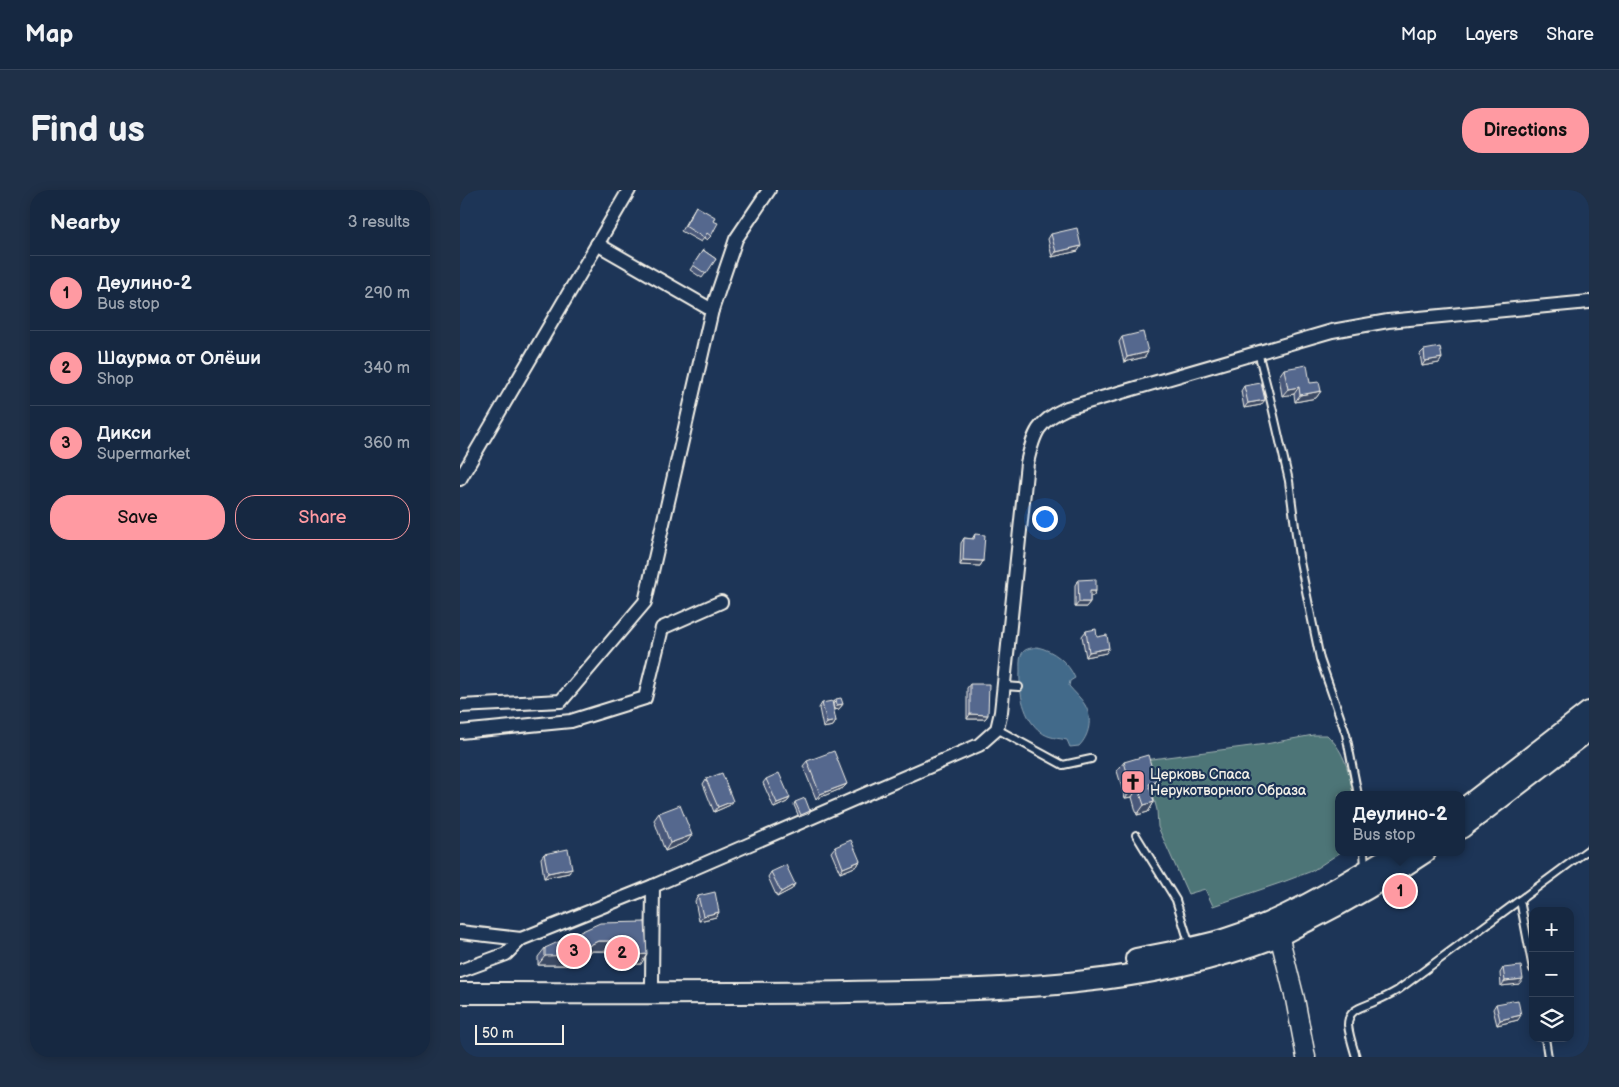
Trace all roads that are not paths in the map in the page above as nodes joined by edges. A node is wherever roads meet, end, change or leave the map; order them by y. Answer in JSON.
{"nodes":[{"id":1,"x":629,"y":190,"type":"edge"},
{"id":2,"x":770,"y":190,"type":"edge"},
{"id":3,"x":597,"y":244,"type":"junction"},
{"id":4,"x":1589,"y":302,"type":"edge"},
{"id":5,"x":712,"y":310,"type":"junction"},
{"id":6,"x":1258,"y":352,"type":"junction"},
{"id":7,"x":460,"y":479,"type":"edge"},
{"id":8,"x":721,"y":602,"type":"dead end"},
{"id":9,"x":1004,"y":686,"type":"junction"},
{"id":10,"x":1019,"y":687,"type":"dead end"},
{"id":11,"x":460,"y":706,"type":"edge"},
{"id":12,"x":1589,"y":712,"type":"edge"},
{"id":13,"x":998,"y":728,"type":"junction"},
{"id":14,"x":1589,"y":730,"type":"edge"},
{"id":15,"x":460,"y":732,"type":"edge"},
{"id":16,"x":1091,"y":759,"type":"dead end"},
{"id":17,"x":1357,"y":791,"type":"edge"},
{"id":18,"x":1465,"y":808,"type":"edge"},
{"id":19,"x":1465,"y":825,"type":"edge"},
{"id":20,"x":1136,"y":835,"type":"dead end"},
{"id":21,"x":1589,"y":849,"type":"edge"},
{"id":22,"x":1384,"y":856,"type":"edge"},
{"id":23,"x":1419,"y":856,"type":"edge"},
{"id":24,"x":1364,"y":862,"type":"edge"},
{"id":25,"x":653,"y":886,"type":"junction"},
{"id":26,"x":1520,"y":900,"type":"junction"},
{"id":27,"x":1277,"y":927,"type":"junction"},
{"id":28,"x":460,"y":932,"type":"edge"},
{"id":29,"x":521,"y":940,"type":"junction"},
{"id":30,"x":1190,"y":948,"type":"junction"},
{"id":31,"x":1530,"y":952,"type":"edge"},
{"id":32,"x":460,"y":971,"type":"edge"},
{"id":33,"x":460,"y":982,"type":"edge"},
{"id":34,"x":652,"y":983,"type":"junction"},
{"id":35,"x":460,"y":993,"type":"edge"},
{"id":36,"x":1546,"y":1042,"type":"edge"},
{"id":37,"x":1306,"y":1057,"type":"edge"},
{"id":38,"x":1356,"y":1057,"type":"edge"},
{"id":39,"x":1548,"y":1057,"type":"edge"}],
"edges":[{"from":1,"to":3,"type":"street"},
{"from":2,"to":5,"type":"street"},
{"from":3,"to":5,"type":"street"},
{"from":3,"to":7,"type":"street"},
{"from":4,"to":6,"type":"street"},
{"from":5,"to":11,"type":"street"},
{"from":6,"to":9,"type":"street"},
{"from":6,"to":17,"type":"lane"},
{"from":8,"to":15,"type":"street"},
{"from":9,"to":10,"type":"lane"},
{"from":9,"to":13,"type":"street"},
{"from":12,"to":18,"type":"main road"},
{"from":13,"to":16,"type":"lane"},
{"from":13,"to":25,"type":"street"},
{"from":14,"to":19,"type":"main road"},
{"from":20,"to":30,"type":"lane"},
{"from":21,"to":26,"type":"lane"},
{"from":22,"to":24,"type":"main road"},
{"from":23,"to":27,"type":"main road"},
{"from":24,"to":27,"type":"main road"},
{"from":25,"to":29,"type":"street"},
{"from":25,"to":34,"type":"street"},
{"from":26,"to":31,"type":"lane"},
{"from":26,"to":38,"type":"lane"},
{"from":27,"to":30,"type":"main road"},
{"from":27,"to":35,"type":"main road"},
{"from":27,"to":37,"type":"street"},
{"from":28,"to":29,"type":"street"},
{"from":29,"to":32,"type":"street"},
{"from":30,"to":34,"type":"main road"},
{"from":33,"to":34,"type":"main road"},
{"from":36,"to":39,"type":"lane"}]}
